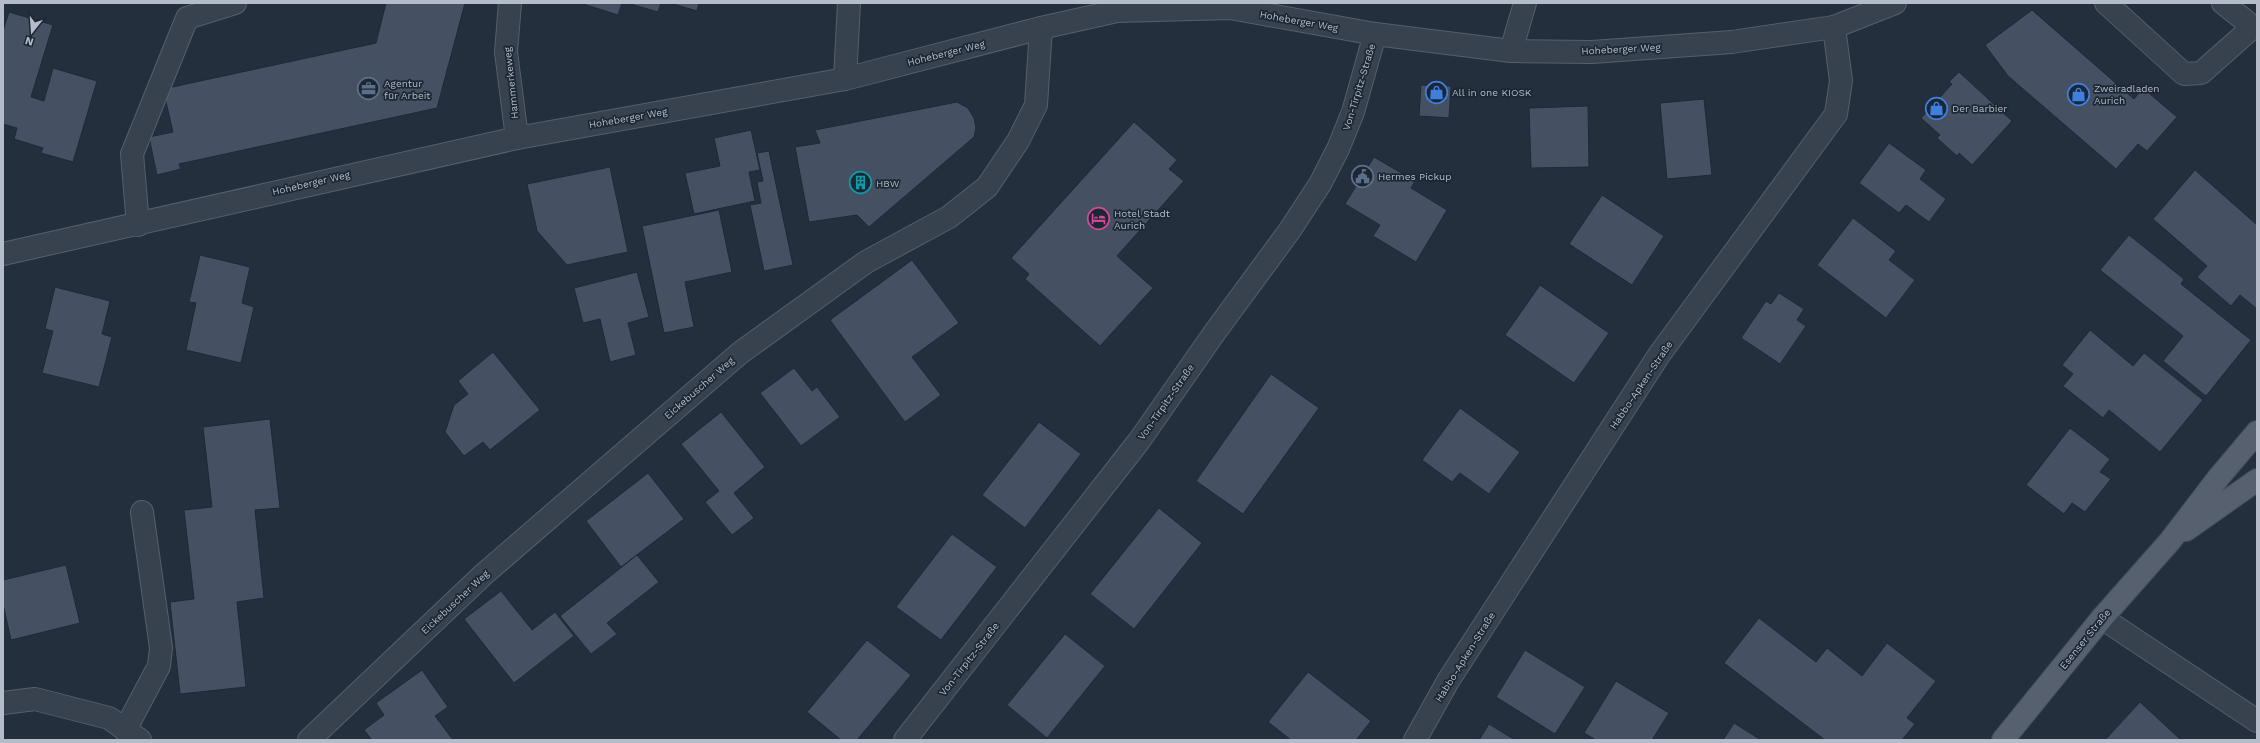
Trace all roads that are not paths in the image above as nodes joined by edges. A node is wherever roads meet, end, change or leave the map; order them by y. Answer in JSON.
{"nodes":[{"id":1,"x":235,"y":3,"type":"edge"},
{"id":2,"x":510,"y":3,"type":"edge"},
{"id":3,"x":849,"y":3,"type":"edge"},
{"id":4,"x":1525,"y":3,"type":"edge"},
{"id":5,"x":1895,"y":3,"type":"edge"},
{"id":6,"x":2106,"y":3,"type":"edge"},
{"id":7,"x":2223,"y":3,"type":"edge"},
{"id":8,"x":1834,"y":27,"type":"junction"},
{"id":9,"x":1040,"y":28,"type":"junction"},
{"id":10,"x":2255,"y":28,"type":"edge"},
{"id":11,"x":1375,"y":34,"type":"junction"},
{"id":12,"x":1511,"y":51,"type":"junction"},
{"id":13,"x":845,"y":78,"type":"junction"},
{"id":14,"x":517,"y":138,"type":"junction"},
{"id":15,"x":138,"y":225,"type":"junction"},
{"id":16,"x":3,"y":254,"type":"edge"},
{"id":17,"x":2257,"y":432,"type":"edge"},
{"id":18,"x":2257,"y":480,"type":"edge"},
{"id":19,"x":142,"y":512,"type":"dead end"},
{"id":20,"x":2170,"y":541,"type":"junction"},
{"id":21,"x":2102,"y":618,"type":"junction"},
{"id":22,"x":3,"y":703,"type":"edge"},
{"id":23,"x":2257,"y":721,"type":"edge"},
{"id":24,"x":133,"y":735,"type":"edge"},
{"id":25,"x":309,"y":740,"type":"edge"},
{"id":26,"x":905,"y":740,"type":"edge"},
{"id":27,"x":1415,"y":740,"type":"edge"},
{"id":28,"x":2003,"y":740,"type":"edge"}],
"edges":[{"from":1,"to":15,"type":"street"},
{"from":2,"to":14,"type":"street","name":"Hammerkeweg"},
{"from":3,"to":13,"type":"street"},
{"from":4,"to":12,"type":"street"},
{"from":5,"to":8,"type":"street","name":"Hoheberger Weg"},
{"from":6,"to":10,"type":"street"},
{"from":7,"to":10,"type":"street"},
{"from":8,"to":12,"type":"street","name":"Hoheberger Weg"},
{"from":8,"to":27,"type":"street","name":"Habbo-Apken-Straße"},
{"from":9,"to":11,"type":"street","name":"Hoheberger Weg"},
{"from":9,"to":13,"type":"street","name":"Hoheberger Weg"},
{"from":9,"to":25,"type":"street","name":"Eickebuscher Weg"},
{"from":11,"to":12,"type":"street","name":"Hoheberger Weg"},
{"from":11,"to":26,"type":"street","name":"Von-Tirpitz-Straße"},
{"from":13,"to":14,"type":"street","name":"Hoheberger Weg"},
{"from":14,"to":15,"type":"street","name":"Hoheberger Weg"},
{"from":15,"to":16,"type":"street","name":"Hoheberger Weg"},
{"from":17,"to":20,"type":"main road","name":"Esenser Straße"},
{"from":18,"to":20,"type":"main road","name":"Esenser Straße"},
{"from":19,"to":24,"type":"street"},
{"from":20,"to":21,"type":"main road","name":"Esenser Straße"},
{"from":21,"to":23,"type":"street"},
{"from":21,"to":28,"type":"main road","name":"Esenser Straße"},
{"from":22,"to":24,"type":"street"}]}
